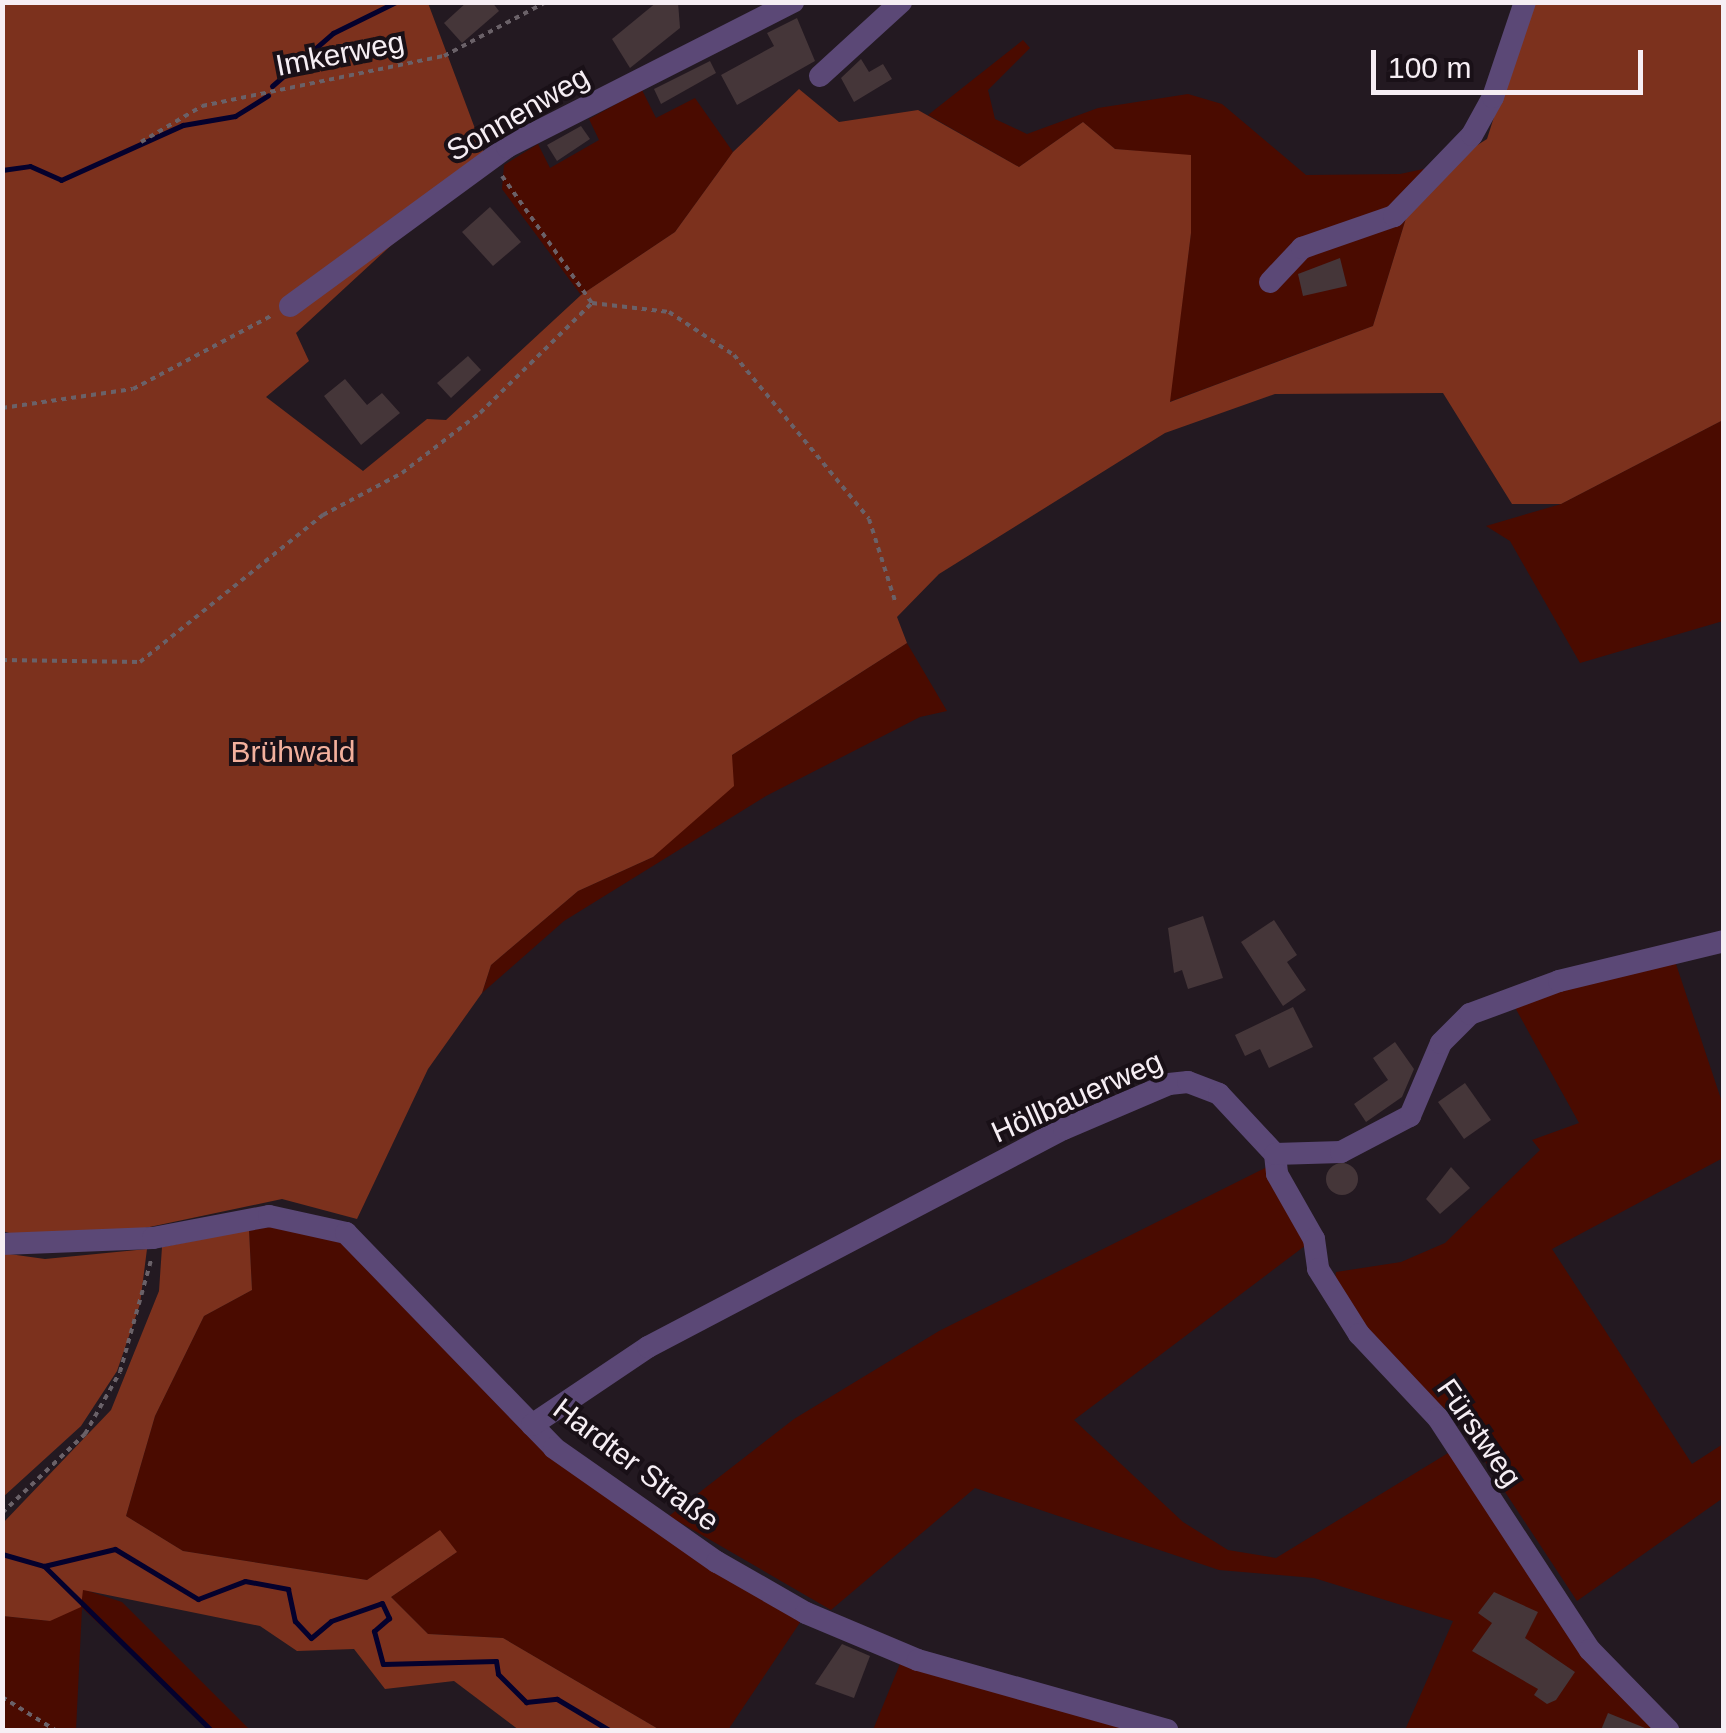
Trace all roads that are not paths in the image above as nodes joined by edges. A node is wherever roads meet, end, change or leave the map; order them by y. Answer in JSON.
{"nodes":[{"id":1,"x":793,"y":2,"type":"edge"},
{"id":2,"x":901,"y":2,"type":"edge"},
{"id":3,"x":1525,"y":2,"type":"edge"},
{"id":4,"x":820,"y":76,"type":"dead end"},
{"id":5,"x":1270,"y":282,"type":"dead end"},
{"id":6,"x":290,"y":306,"type":"road end"},
{"id":7,"x":1724,"y":941,"type":"edge"},
{"id":8,"x":1275,"y":1154,"type":"junction"},
{"id":9,"x":2,"y":1244,"type":"edge"},
{"id":10,"x":532,"y":1425,"type":"junction"},
{"id":11,"x":1167,"y":1730,"type":"edge"},
{"id":12,"x":1668,"y":1730,"type":"edge"}],
"edges":[{"from":1,"to":6,"type":"street","name":"Sonnenweg"},
{"from":2,"to":4,"type":"street"},
{"from":3,"to":5,"type":"street"},
{"from":7,"to":8,"type":"street"},
{"from":8,"to":10,"type":"street","name":"Höllbauerweg"},
{"from":8,"to":12,"type":"street","name":"Fürstweg"},
{"from":9,"to":10,"type":"street","name":"Hardter Straße"},
{"from":10,"to":11,"type":"street","name":"Hardter Straße"}]}
